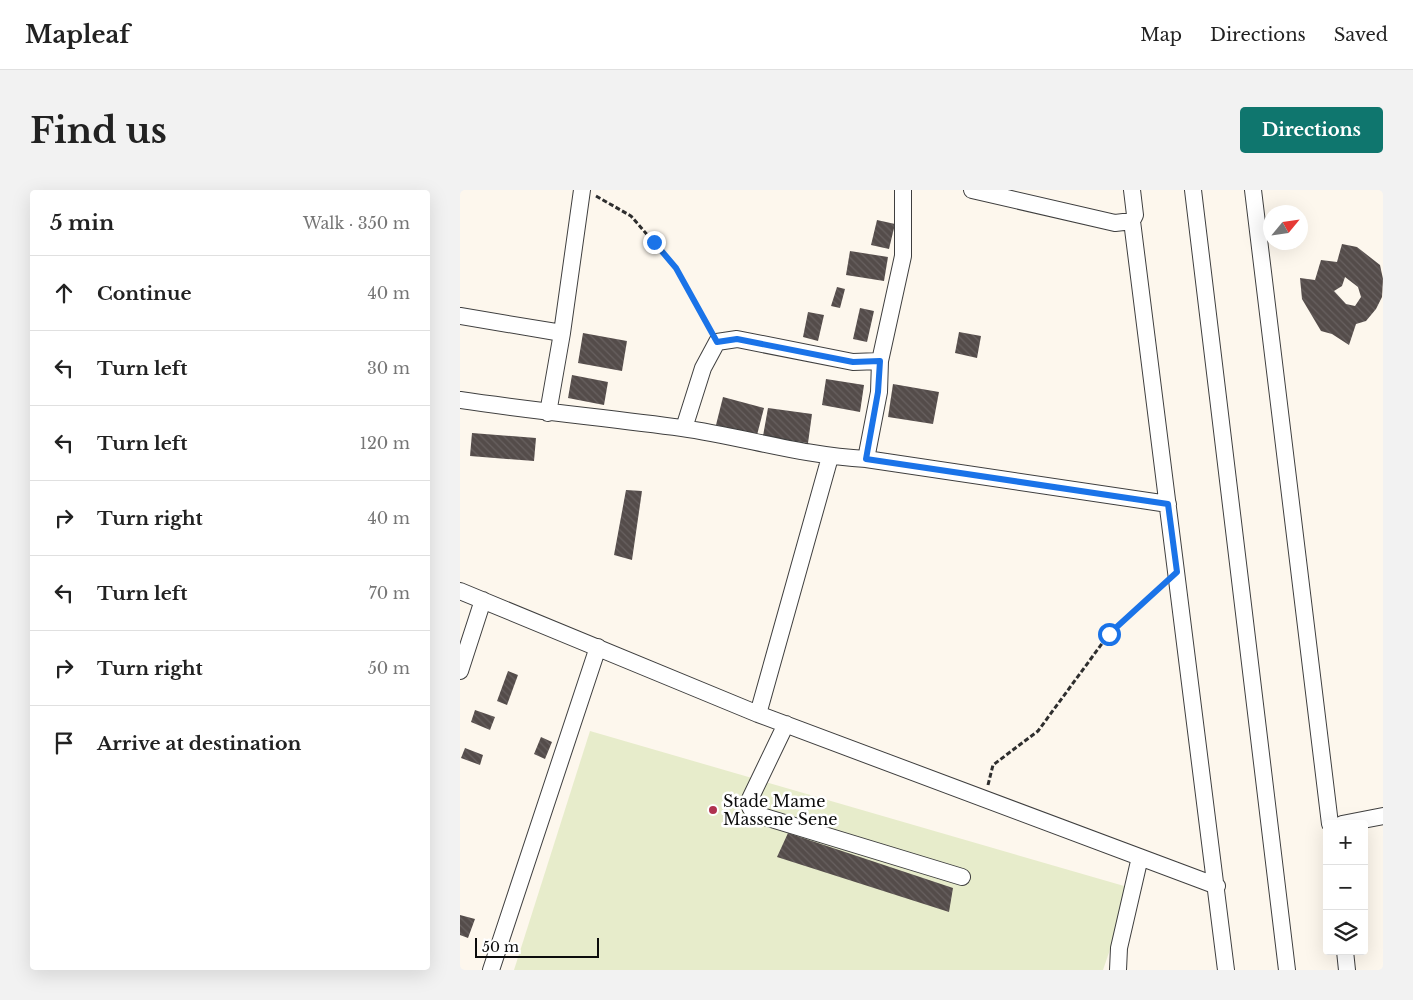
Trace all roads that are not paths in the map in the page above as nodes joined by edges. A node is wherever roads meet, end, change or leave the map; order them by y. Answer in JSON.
{"nodes":[{"id":1,"x":903,"y":190,"type":"edge"},
{"id":2,"x":972,"y":190,"type":"edge"},
{"id":3,"x":1132,"y":190,"type":"edge"},
{"id":4,"x":1193,"y":190,"type":"edge"},
{"id":5,"x":1253,"y":190,"type":"edge"},
{"id":6,"x":587,"y":192,"type":"edge"},
{"id":7,"x":1132,"y":221,"type":"junction"},
{"id":8,"x":460,"y":316,"type":"edge"},
{"id":9,"x":562,"y":333,"type":"junction"},
{"id":10,"x":880,"y":361,"type":"junction"},
{"id":11,"x":460,"y":400,"type":"edge"},
{"id":12,"x":548,"y":413,"type":"junction"},
{"id":13,"x":684,"y":428,"type":"junction"},
{"id":14,"x":830,"y":457,"type":"junction"},
{"id":15,"x":866,"y":459,"type":"junction"},
{"id":16,"x":1168,"y":504,"type":"junction"},
{"id":17,"x":460,"y":591,"type":"edge"},
{"id":18,"x":483,"y":600,"type":"junction"},
{"id":19,"x":598,"y":647,"type":"junction"},
{"id":20,"x":460,"y":671,"type":"edge"},
{"id":21,"x":758,"y":714,"type":"junction"},
{"id":22,"x":786,"y":724,"type":"junction"},
{"id":23,"x":1383,"y":816,"type":"edge"},
{"id":24,"x":1330,"y":820,"type":"edge"},
{"id":25,"x":1362,"y":820,"type":"edge"},
{"id":26,"x":1140,"y":857,"type":"junction"},
{"id":27,"x":962,"y":877,"type":"dead end"},
{"id":28,"x":1217,"y":886,"type":"junction"},
{"id":29,"x":1345,"y":955,"type":"edge"},
{"id":30,"x":491,"y":970,"type":"edge"},
{"id":31,"x":1118,"y":970,"type":"edge"},
{"id":32,"x":1226,"y":970,"type":"edge"},
{"id":33,"x":1288,"y":970,"type":"edge"},
{"id":34,"x":1347,"y":970,"type":"edge"}],
"edges":[{"from":1,"to":10,"type":"street"},
{"from":2,"to":7,"type":"street"},
{"from":3,"to":7,"type":"street"},
{"from":4,"to":33,"type":"street"},
{"from":5,"to":24,"type":"street"},
{"from":6,"to":9,"type":"street"},
{"from":7,"to":16,"type":"street"},
{"from":8,"to":9,"type":"street"},
{"from":9,"to":12,"type":"street"},
{"from":10,"to":13,"type":"street"},
{"from":10,"to":15,"type":"street"},
{"from":11,"to":12,"type":"street"},
{"from":12,"to":13,"type":"street"},
{"from":13,"to":14,"type":"street"},
{"from":14,"to":15,"type":"street"},
{"from":14,"to":21,"type":"street"},
{"from":15,"to":16,"type":"street"},
{"from":16,"to":28,"type":"street"},
{"from":17,"to":18,"type":"street"},
{"from":18,"to":19,"type":"street"},
{"from":18,"to":20,"type":"street"},
{"from":19,"to":21,"type":"street"},
{"from":19,"to":30,"type":"street"},
{"from":21,"to":22,"type":"street"},
{"from":22,"to":26,"type":"street"},
{"from":22,"to":27,"type":"street"},
{"from":23,"to":25,"type":"street"},
{"from":26,"to":28,"type":"street"},
{"from":26,"to":31,"type":"street"},
{"from":28,"to":32,"type":"street"},
{"from":29,"to":34,"type":"street"}]}
